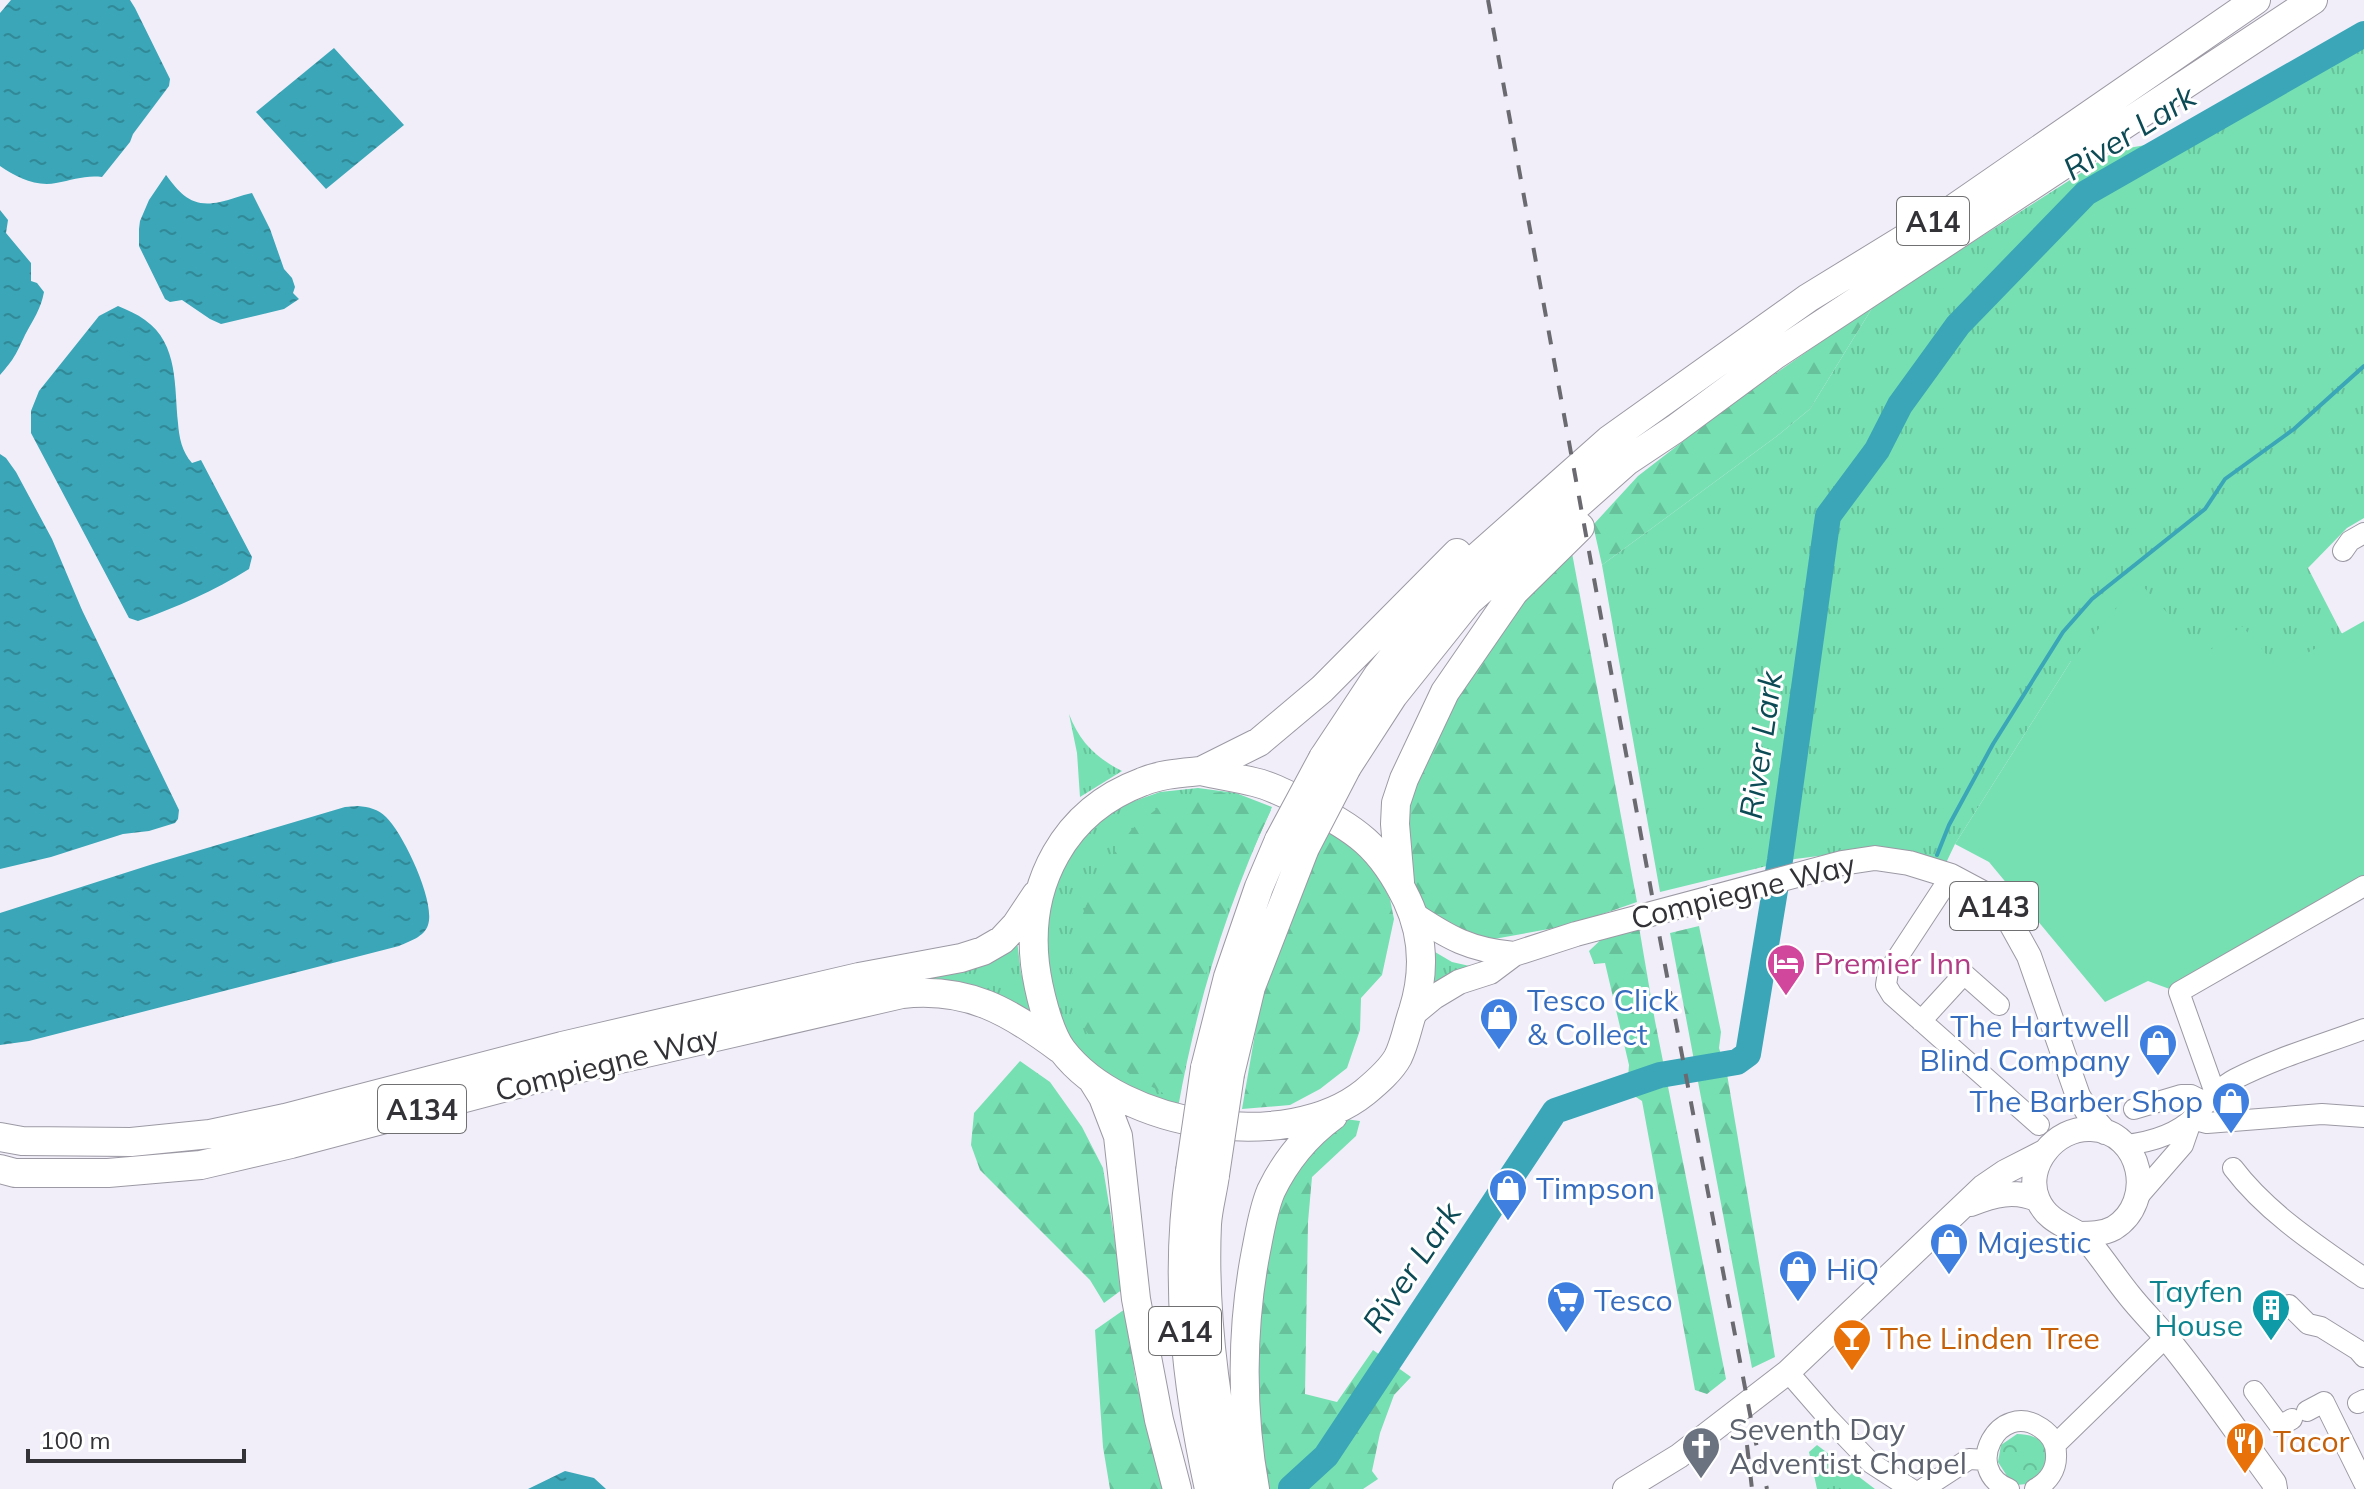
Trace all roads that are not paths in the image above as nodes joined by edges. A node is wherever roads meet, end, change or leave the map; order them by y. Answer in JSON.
{"nodes":[{"id":1,"x":2256,"y":0,"type":"edge"},
{"id":2,"x":2313,"y":0,"type":"edge"},
{"id":3,"x":1675,"y":429,"type":"junction"},
{"id":4,"x":1609,"y":440,"type":"junction"},
{"id":5,"x":2364,"y":533,"type":"edge"},
{"id":6,"x":2343,"y":551,"type":"dead end"},
{"id":7,"x":1335,"y":762,"type":"junction"},
{"id":8,"x":1201,"y":771,"type":"junction"},
{"id":9,"x":1951,"y":876,"type":"junction"},
{"id":10,"x":1400,"y":886,"type":"junction"},
{"id":11,"x":2364,"y":886,"type":"edge"},
{"id":12,"x":1040,"y":888,"type":"junction"},
{"id":13,"x":1413,"y":914,"type":"junction"},
{"id":14,"x":1514,"y":954,"type":"junction"},
{"id":15,"x":1999,"y":1005,"type":"dead end"},
{"id":16,"x":1411,"y":1016,"type":"junction"},
{"id":17,"x":1921,"y":1021,"type":"junction"},
{"id":18,"x":2364,"y":1029,"type":"edge"},
{"id":19,"x":1061,"y":1049,"type":"junction"},
{"id":20,"x":1089,"y":1077,"type":"junction"},
{"id":21,"x":2078,"y":1096,"type":"junction"},
{"id":22,"x":2210,"y":1098,"type":"junction"},
{"id":23,"x":1348,"y":1105,"type":"junction"},
{"id":24,"x":2134,"y":1109,"type":"dead end"},
{"id":25,"x":2364,"y":1117,"type":"edge"},
{"id":26,"x":2192,"y":1119,"type":"junction"},
{"id":27,"x":0,"y":1137,"type":"edge"},
{"id":28,"x":2047,"y":1138,"type":"junction"},
{"id":29,"x":2115,"y":1138,"type":"junction"},
{"id":30,"x":2233,"y":1168,"type":"dead end"},
{"id":31,"x":0,"y":1169,"type":"edge"},
{"id":32,"x":1202,"y":1173,"type":"junction"},
{"id":33,"x":2038,"y":1200,"type":"junction"},
{"id":34,"x":2133,"y":1206,"type":"junction"},
{"id":35,"x":1964,"y":1207,"type":"junction"},
{"id":36,"x":2078,"y":1234,"type":"junction"},
{"id":37,"x":2364,"y":1278,"type":"edge"},
{"id":38,"x":2129,"y":1295,"type":"junction"},
{"id":39,"x":2289,"y":1305,"type":"dead end"},
{"id":40,"x":2166,"y":1337,"type":"junction"},
{"id":41,"x":2364,"y":1357,"type":"edge"},
{"id":42,"x":1788,"y":1372,"type":"junction"},
{"id":43,"x":2254,"y":1391,"type":"dead end"},
{"id":44,"x":2349,"y":1408,"type":"edge"},
{"id":45,"x":2055,"y":1445,"type":"junction"},
{"id":46,"x":1986,"y":1460,"type":"junction"},
{"id":47,"x":2364,"y":1483,"type":"edge"},
{"id":48,"x":2279,"y":1487,"type":"edge"},
{"id":49,"x":1177,"y":1489,"type":"edge"},
{"id":50,"x":1209,"y":1489,"type":"edge"},
{"id":51,"x":1234,"y":1489,"type":"edge"},
{"id":52,"x":1255,"y":1489,"type":"edge"},
{"id":53,"x":1625,"y":1489,"type":"edge"},
{"id":54,"x":1911,"y":1489,"type":"edge"},
{"id":55,"x":1923,"y":1489,"type":"edge"},
{"id":56,"x":2009,"y":1489,"type":"edge"},
{"id":57,"x":2035,"y":1489,"type":"edge"}],
"edges":[{"from":1,"to":4,"type":"highway","number":"A14"},
{"from":2,"to":3,"type":"highway","number":"A14"},
{"from":3,"to":7,"type":"highway","number":"A14"},
{"from":3,"to":10,"type":"highway","number":"A14"},
{"from":4,"to":7,"type":"highway","number":"A14"},
{"from":4,"to":8,"type":"highway","number":"A14"},
{"from":5,"to":6,"type":"street"},
{"from":7,"to":32,"type":"highway","number":"A14","bridge":true},
{"from":8,"to":10,"type":"highway"},
{"from":8,"to":12,"type":"highway"},
{"from":9,"to":14,"type":"main road","name":"Compiegne Way","number":"A143"},
{"from":9,"to":17,"type":"street"},
{"from":9,"to":21,"type":"main road","name":"Compiegne Way","number":"A143"},
{"from":10,"to":13,"type":"highway"},
{"from":11,"to":22,"type":"street"},
{"from":12,"to":19,"type":"highway"},
{"from":12,"to":27,"type":"highway","name":"Compiegne Way","number":"A134"},
{"from":13,"to":14,"type":"main road","name":"Compiegne Way","number":"A143"},
{"from":13,"to":16,"type":"highway"},
{"from":14,"to":16,"type":"main road","name":"Compiegne Way","number":"A143"},
{"from":15,"to":17,"type":"street"},
{"from":16,"to":23,"type":"highway"},
{"from":17,"to":28,"type":"street"},
{"from":18,"to":22,"type":"street"},
{"from":19,"to":20,"type":"highway"},
{"from":19,"to":31,"type":"highway","name":"Compiegne Way","number":"A134"},
{"from":20,"to":23,"type":"highway"},
{"from":20,"to":49,"type":"highway","number":"A14"},
{"from":21,"to":28,"type":"main road"},
{"from":21,"to":29,"type":"main road","name":"Compiegne Way","number":"A143"},
{"from":22,"to":24,"type":"street"},
{"from":22,"to":26,"type":"street"},
{"from":23,"to":52,"type":"highway","number":"A14"},
{"from":25,"to":26,"type":"street"},
{"from":26,"to":29,"type":"street"},
{"from":26,"to":34,"type":"street"},
{"from":28,"to":29,"type":"main road"},
{"from":28,"to":33,"type":"main road"},
{"from":28,"to":35,"type":"main road"},
{"from":29,"to":34,"type":"main road"},
{"from":30,"to":37,"type":"street"},
{"from":32,"to":50,"type":"highway","number":"A14"},
{"from":32,"to":51,"type":"highway","number":"A14"},
{"from":33,"to":35,"type":"main road"},
{"from":33,"to":36,"type":"main road"},
{"from":34,"to":36,"type":"main road"},
{"from":34,"to":38,"type":"main road"},
{"from":35,"to":42,"type":"main road"},
{"from":36,"to":38,"type":"main road"},
{"from":38,"to":40,"type":"main road"},
{"from":39,"to":41,"type":"street"},
{"from":40,"to":45,"type":"street"},
{"from":40,"to":48,"type":"main road"},
{"from":42,"to":53,"type":"main road"},
{"from":42,"to":54,"type":"street"},
{"from":43,"to":44,"type":"street"},
{"from":44,"to":47,"type":"street"},
{"from":45,"to":46,"type":"street"},
{"from":45,"to":57,"type":"street"},
{"from":46,"to":55,"type":"street"},
{"from":46,"to":56,"type":"street"}]}
